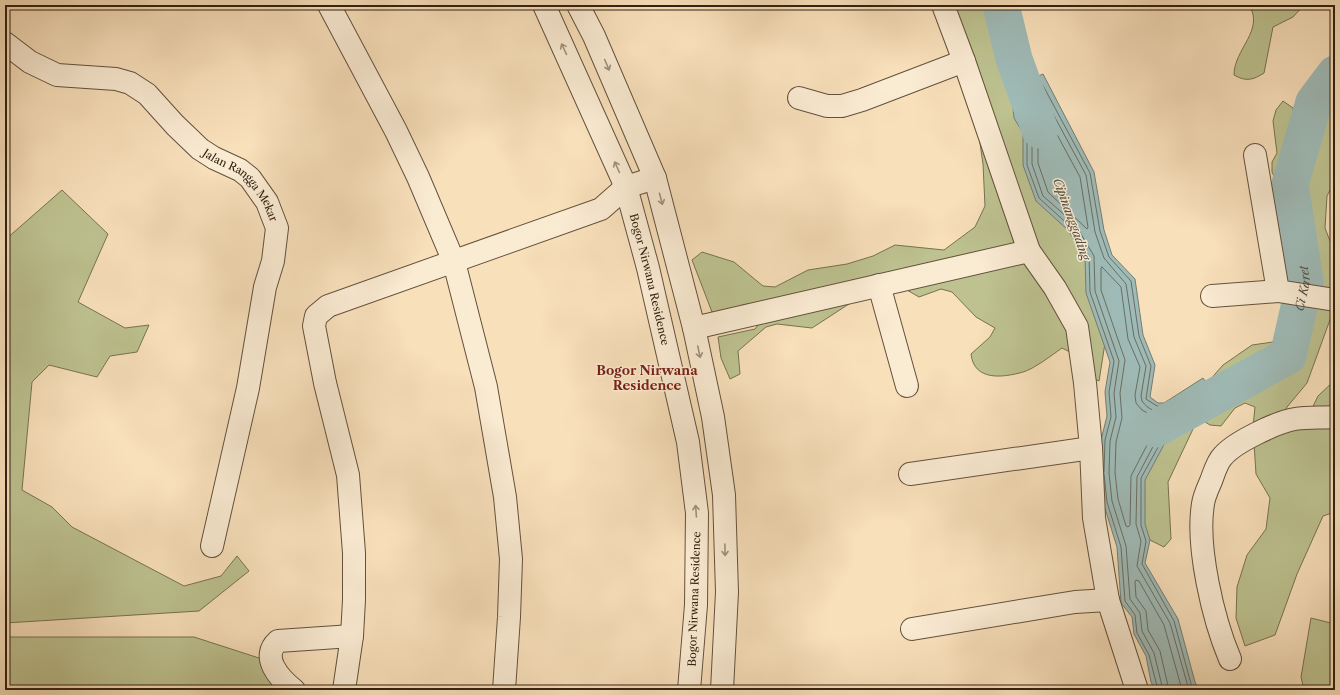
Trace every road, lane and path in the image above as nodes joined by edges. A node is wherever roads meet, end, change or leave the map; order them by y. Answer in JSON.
{"nodes":[{"id":1,"x":329,"y":5,"type":"edge"},
{"id":2,"x":544,"y":5,"type":"edge"},
{"id":3,"x":578,"y":5,"type":"edge"},
{"id":4,"x":943,"y":5,"type":"edge"},
{"id":5,"x":7,"y":49,"type":"edge"},
{"id":6,"x":964,"y":61,"type":"junction"},
{"id":7,"x":799,"y":98,"type":"dead end"},
{"id":8,"x":1255,"y":155,"type":"dead end"},
{"id":9,"x":655,"y":178,"type":"junction"},
{"id":10,"x":626,"y":187,"type":"junction"},
{"id":11,"x":1029,"y":251,"type":"junction"},
{"id":12,"x":454,"y":262,"type":"junction"},
{"id":13,"x":879,"y":285,"type":"junction"},
{"id":14,"x":1282,"y":291,"type":"junction"},
{"id":15,"x":1212,"y":296,"type":"dead end"},
{"id":16,"x":1329,"y":299,"type":"edge"},
{"id":17,"x":694,"y":328,"type":"junction"},
{"id":18,"x":908,"y":386,"type":"dead end"},
{"id":19,"x":1335,"y":418,"type":"edge"},
{"id":20,"x":1091,"y":448,"type":"junction"},
{"id":21,"x":910,"y":474,"type":"dead end"},
{"id":22,"x":212,"y":546,"type":"dead end"},
{"id":23,"x":1108,"y":600,"type":"junction"},
{"id":24,"x":912,"y":629,"type":"dead end"},
{"id":25,"x":352,"y":636,"type":"junction"},
{"id":26,"x":1230,"y":659,"type":"dead end"},
{"id":27,"x":690,"y":684,"type":"edge"},
{"id":28,"x":722,"y":686,"type":"edge"},
{"id":29,"x":294,"y":690,"type":"edge"},
{"id":30,"x":344,"y":690,"type":"edge"},
{"id":31,"x":504,"y":690,"type":"edge"},
{"id":32,"x":1137,"y":690,"type":"edge"}],
"edges":[{"from":1,"to":12,"type":"street"},
{"from":10,"to":2,"type":"street","name":"Bogor Nirwana Residence","one_way":true},
{"from":3,"to":9,"type":"street","one_way":true},
{"from":4,"to":6,"type":"street"},
{"from":5,"to":22,"type":"street","name":"Jalan Rangga Mekar"},
{"from":6,"to":7,"type":"street"},
{"from":6,"to":11,"type":"street"},
{"from":8,"to":14,"type":"street"},
{"from":9,"to":10,"type":"street"},
{"from":9,"to":17,"type":"street","one_way":true},
{"from":10,"to":12,"type":"street"},
{"from":27,"to":10,"type":"street","name":"Bogor Nirwana Residence","one_way":true},
{"from":11,"to":13,"type":"street"},
{"from":11,"to":20,"type":"street"},
{"from":12,"to":25,"type":"street"},
{"from":12,"to":31,"type":"street"},
{"from":13,"to":17,"type":"street"},
{"from":13,"to":18,"type":"street"},
{"from":14,"to":15,"type":"street"},
{"from":14,"to":16,"type":"street"},
{"from":17,"to":28,"type":"street","one_way":true},
{"from":19,"to":26,"type":"street"},
{"from":20,"to":21,"type":"street"},
{"from":20,"to":23,"type":"street"},
{"from":23,"to":24,"type":"street"},
{"from":23,"to":32,"type":"street"},
{"from":25,"to":29,"type":"street"},
{"from":25,"to":30,"type":"street"},
{"from":27,"to":28,"type":"street"}]}
